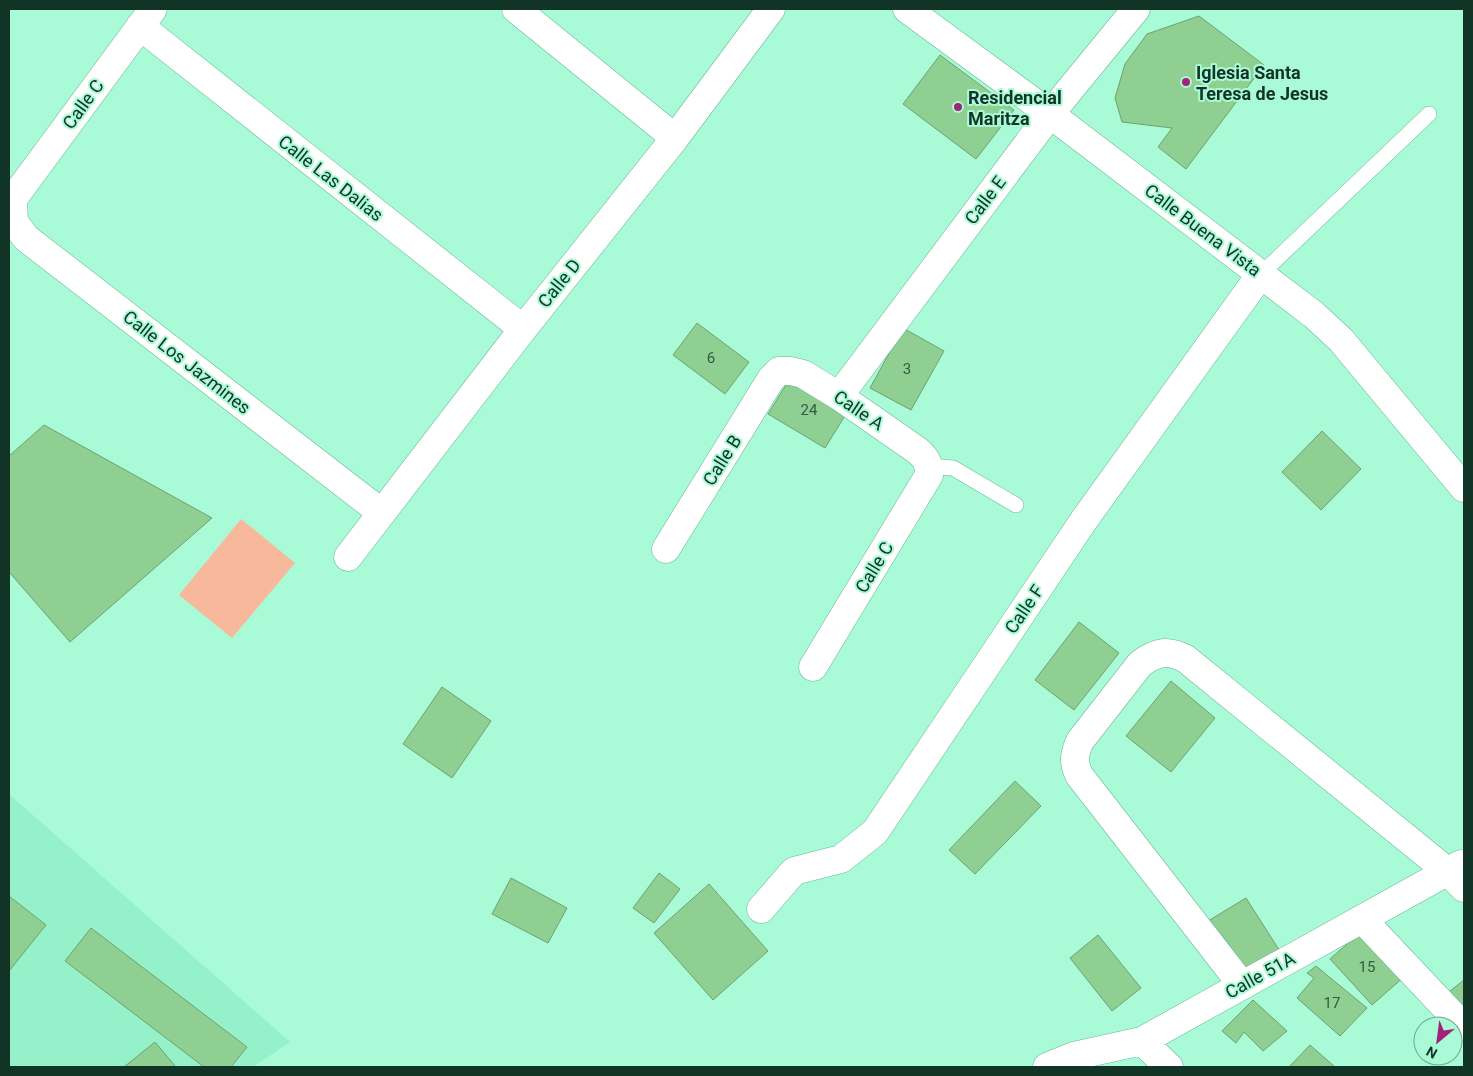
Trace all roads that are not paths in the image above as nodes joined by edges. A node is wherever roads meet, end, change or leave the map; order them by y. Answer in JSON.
{"nodes":[{"id":1,"x":516,"y":9,"type":"edge"},
{"id":2,"x":771,"y":9,"type":"edge"},
{"id":3,"x":907,"y":9,"type":"edge"},
{"id":4,"x":1136,"y":9,"type":"edge"},
{"id":5,"x":146,"y":17,"type":"edge"},
{"id":6,"x":1050,"y":114,"type":"junction"},
{"id":7,"x":1429,"y":114,"type":"dead end"},
{"id":8,"x":675,"y":138,"type":"junction"},
{"id":9,"x":13,"y":199,"type":"joint"},
{"id":10,"x":1261,"y":274,"type":"junction"},
{"id":11,"x":522,"y":329,"type":"junction"},
{"id":12,"x":779,"y":371,"type":"joint"},
{"id":13,"x":839,"y":396,"type":"junction"},
{"id":14,"x":929,"y":466,"type":"junction"},
{"id":15,"x":1464,"y":488,"type":"edge"},
{"id":16,"x":1016,"y":505,"type":"dead end"},
{"id":17,"x":382,"y":512,"type":"junction"},
{"id":18,"x":666,"y":549,"type":"dead end"},
{"id":19,"x":348,"y":557,"type":"dead end"},
{"id":20,"x":813,"y":667,"type":"dead end"},
{"id":21,"x":1459,"y":873,"type":"edge"},
{"id":22,"x":760,"y":909,"type":"dead end"},
{"id":23,"x":1362,"y":919,"type":"junction"},
{"id":24,"x":1242,"y":985,"type":"junction"},
{"id":25,"x":1464,"y":1028,"type":"edge"},
{"id":26,"x":1142,"y":1041,"type":"junction"},
{"id":27,"x":1047,"y":1067,"type":"edge"},
{"id":28,"x":1169,"y":1067,"type":"edge"}],
"edges":[{"from":1,"to":8,"type":"street"},
{"from":2,"to":8,"type":"street","name":"Calle D"},
{"from":3,"to":6,"type":"street","name":"Calle Buena Vista"},
{"from":4,"to":6,"type":"street","name":"Calle E"},
{"from":5,"to":9,"type":"street","name":"Calle C"},
{"from":5,"to":11,"type":"street","name":"Calle Las Dalias"},
{"from":6,"to":10,"type":"street","name":"Calle Buena Vista"},
{"from":6,"to":13,"type":"street","name":"Calle E"},
{"from":7,"to":10,"type":"lane"},
{"from":8,"to":11,"type":"street","name":"Calle D"},
{"from":9,"to":17,"type":"street","name":"Calle Los Jazmines"},
{"from":10,"to":15,"type":"street","name":"Calle Buena Vista"},
{"from":10,"to":22,"type":"street","name":"Calle F"},
{"from":11,"to":17,"type":"street","name":"Calle D"},
{"from":12,"to":13,"type":"street","name":"Calle A"},
{"from":12,"to":18,"type":"street","name":"Calle B"},
{"from":13,"to":14,"type":"street","name":"Calle A"},
{"from":14,"to":16,"type":"lane"},
{"from":14,"to":20,"type":"street","name":"Calle C"},
{"from":17,"to":19,"type":"street","name":"Calle D"},
{"from":21,"to":23,"type":"street","name":"Calle 51A"},
{"from":21,"to":24,"type":"street"},
{"from":23,"to":24,"type":"street","name":"Calle 51A"},
{"from":23,"to":25,"type":"street"},
{"from":24,"to":26,"type":"street","name":"Calle 51A"},
{"from":26,"to":27,"type":"street","name":"Calle 51A"},
{"from":26,"to":28,"type":"street"}]}
